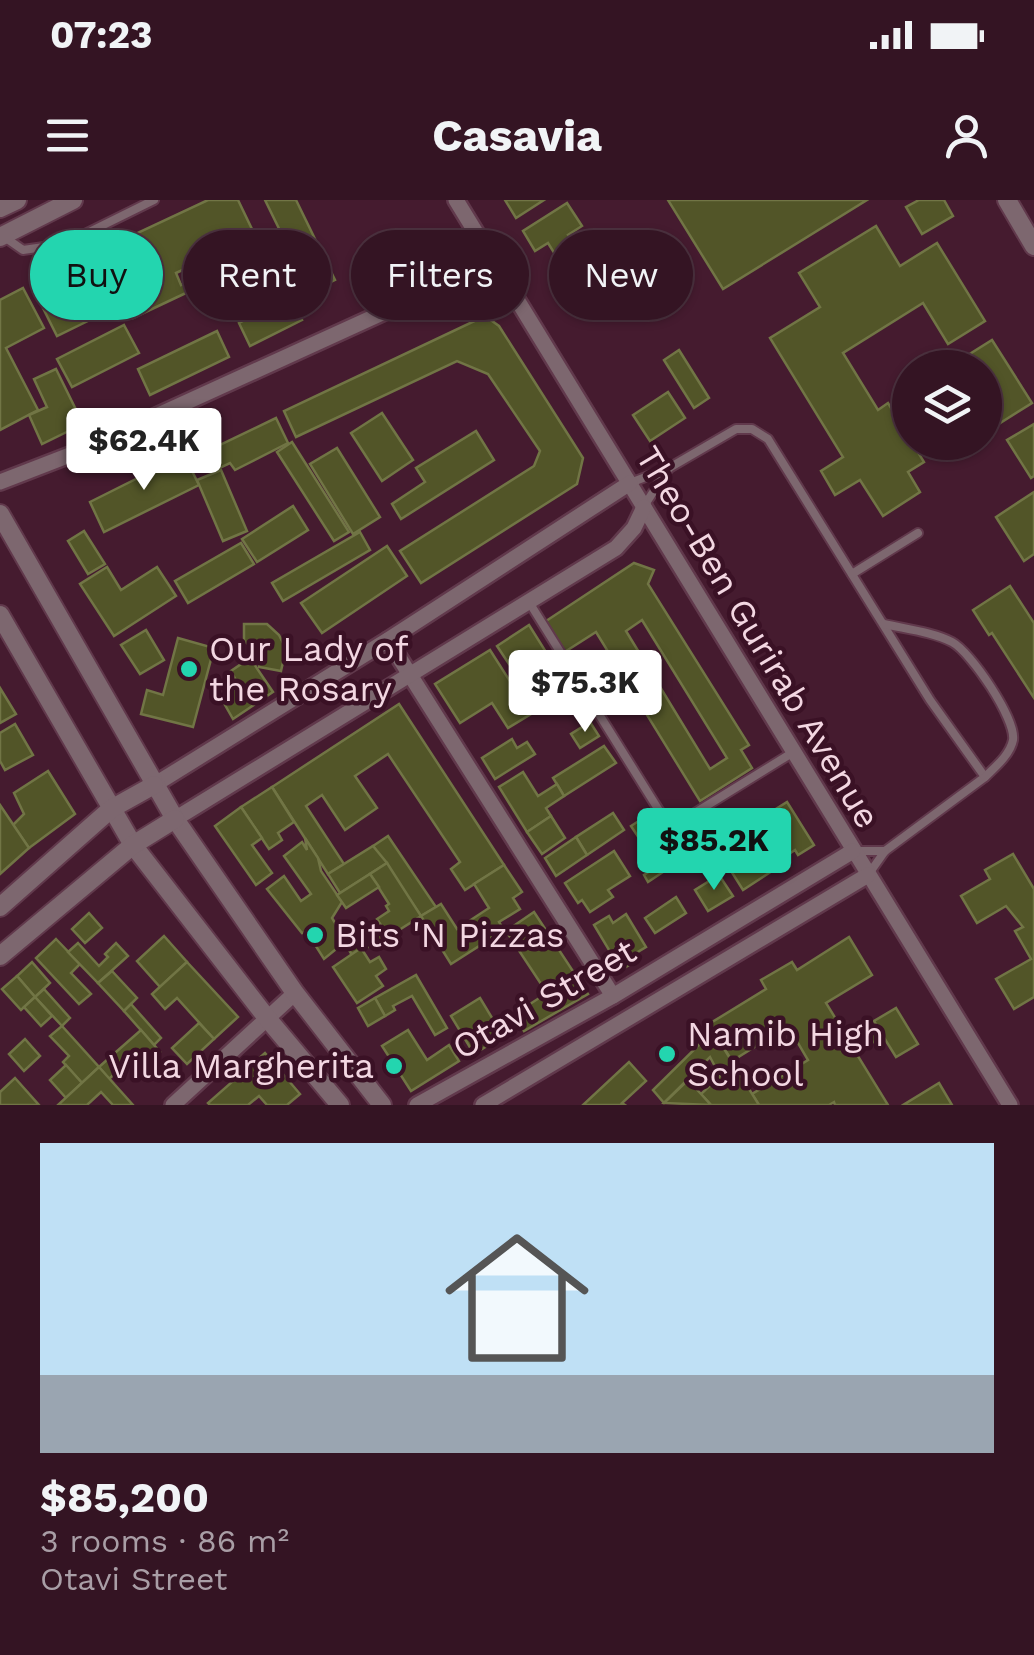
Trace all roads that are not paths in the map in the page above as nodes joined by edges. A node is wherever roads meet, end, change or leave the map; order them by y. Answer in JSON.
{"nodes":[{"id":1,"x":18,"y":200,"type":"edge"},
{"id":2,"x":73,"y":200,"type":"edge"},
{"id":3,"x":154,"y":200,"type":"edge"},
{"id":4,"x":456,"y":200,"type":"edge"},
{"id":5,"x":1006,"y":200,"type":"edge"},
{"id":6,"x":0,"y":208,"type":"edge"},
{"id":7,"x":474,"y":230,"type":"edge"},
{"id":8,"x":1,"y":236,"type":"edge"},
{"id":9,"x":1034,"y":246,"type":"edge"},
{"id":10,"x":529,"y":319,"type":"edge"},
{"id":11,"x":367,"y":320,"type":"edge"},
{"id":12,"x":669,"y":468,"type":"junction"},
{"id":13,"x":0,"y":482,"type":"edge"},
{"id":14,"x":630,"y":483,"type":"junction"},
{"id":15,"x":644,"y":507,"type":"junction"},
{"id":16,"x":0,"y":514,"type":"edge"},
{"id":17,"x":918,"y":533,"type":"dead end"},
{"id":18,"x":852,"y":574,"type":"junction"},
{"id":19,"x":528,"y":601,"type":"junction"},
{"id":20,"x":0,"y":615,"type":"edge"},
{"id":21,"x":884,"y":624,"type":"junction"},
{"id":22,"x":388,"y":640,"type":"junction"},
{"id":23,"x":408,"y":674,"type":"junction"},
{"id":24,"x":792,"y":753,"type":"junction"},
{"id":25,"x":985,"y":777,"type":"junction"},
{"id":26,"x":154,"y":784,"type":"junction"},
{"id":27,"x":111,"y":809,"type":"junction"},
{"id":28,"x":175,"y":819,"type":"junction"},
{"id":29,"x":134,"y":845,"type":"junction"},
{"id":30,"x":853,"y":851,"type":"junction"},
{"id":31,"x":885,"y":851,"type":"junction"},
{"id":32,"x":868,"y":875,"type":"junction"},
{"id":33,"x":0,"y":907,"type":"edge"},
{"id":34,"x":0,"y":956,"type":"edge"},
{"id":35,"x":296,"y":993,"type":"junction"},
{"id":36,"x":613,"y":996,"type":"junction"},
{"id":37,"x":268,"y":1018,"type":"junction"},
{"id":38,"x":173,"y":1105,"type":"edge"},
{"id":39,"x":340,"y":1105,"type":"edge"},
{"id":40,"x":382,"y":1105,"type":"edge"},
{"id":41,"x":417,"y":1105,"type":"edge"},
{"id":42,"x":483,"y":1105,"type":"edge"},
{"id":43,"x":1010,"y":1105,"type":"edge"}],
"edges":[{"from":1,"to":6,"type":"street"},
{"from":2,"to":8,"type":"street"},
{"from":3,"to":8,"type":"lane"},
{"from":4,"to":7,"type":"street","name":"Theo-Ben Gurirab Avenue"},
{"from":5,"to":9,"type":"street"},
{"from":10,"to":14,"type":"street","name":"Theo-Ben Gurirab Avenue"},
{"from":11,"to":13,"type":"street"},
{"from":12,"to":14,"type":"lane"},
{"from":12,"to":15,"type":"lane"},
{"from":12,"to":18,"type":"lane"},
{"from":14,"to":15,"type":"street","name":"Theo-Ben Gurirab Avenue"},
{"from":14,"to":22,"type":"street"},
{"from":15,"to":19,"type":"street"},
{"from":15,"to":24,"type":"street","name":"Theo-Ben Gurirab Avenue"},
{"from":16,"to":26,"type":"street"},
{"from":17,"to":18,"type":"lane"},
{"from":18,"to":21,"type":"lane"},
{"from":19,"to":23,"type":"street"},
{"from":19,"to":24,"type":"lane"},
{"from":20,"to":27,"type":"street"},
{"from":21,"to":25,"type":"lane"},
{"from":21,"to":25,"type":"lane"},
{"from":22,"to":23,"type":"street"},
{"from":22,"to":26,"type":"street"},
{"from":23,"to":28,"type":"street"},
{"from":23,"to":36,"type":"street"},
{"from":24,"to":30,"type":"street","name":"Theo-Ben Gurirab Avenue"},
{"from":25,"to":31,"type":"lane"},
{"from":26,"to":27,"type":"street"},
{"from":26,"to":28,"type":"street"},
{"from":27,"to":29,"type":"street"},
{"from":27,"to":33,"type":"street"},
{"from":28,"to":29,"type":"street"},
{"from":28,"to":35,"type":"street"},
{"from":29,"to":34,"type":"street"},
{"from":29,"to":37,"type":"street"},
{"from":30,"to":31,"type":"lane"},
{"from":30,"to":32,"type":"street","name":"Theo-Ben Gurirab Avenue"},
{"from":30,"to":36,"type":"street","name":"Otavi Street"},
{"from":31,"to":32,"type":"lane"},
{"from":32,"to":42,"type":"street","name":"Otavi Street"},
{"from":32,"to":43,"type":"street","name":"Theo-Ben Gurirab Avenue"},
{"from":35,"to":37,"type":"street"},
{"from":35,"to":40,"type":"street"},
{"from":36,"to":41,"type":"street","name":"Otavi Street"},
{"from":37,"to":38,"type":"street"},
{"from":37,"to":39,"type":"street"}]}
